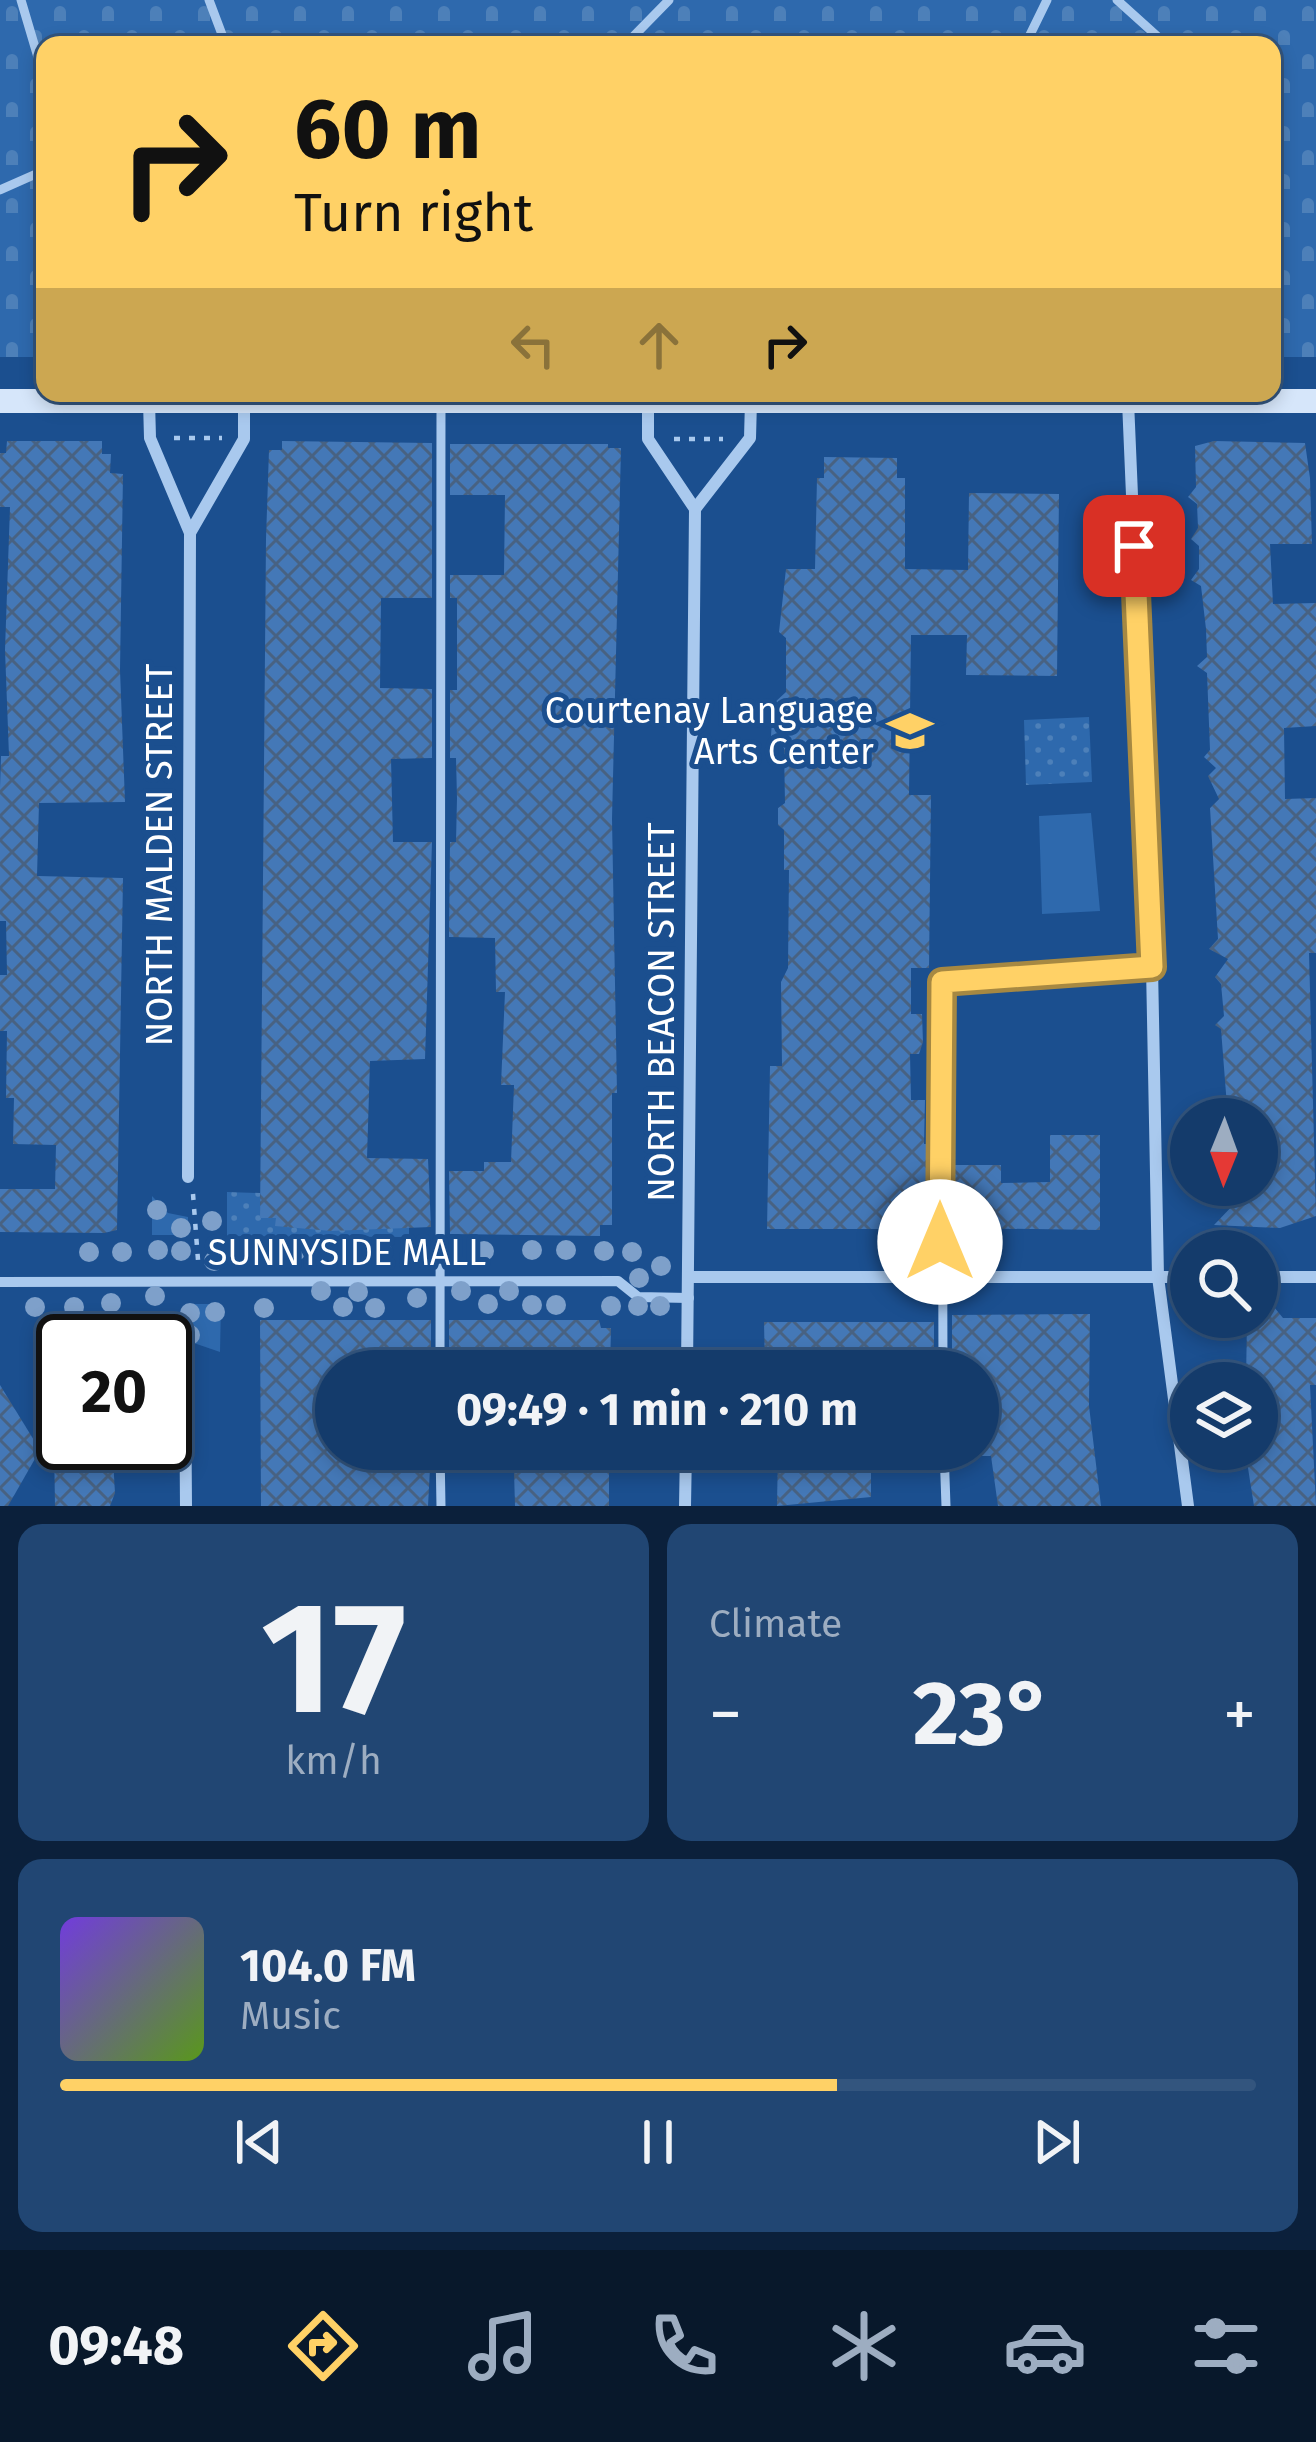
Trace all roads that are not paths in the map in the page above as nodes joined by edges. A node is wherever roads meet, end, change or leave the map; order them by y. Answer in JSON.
{"nodes":[{"id":1,"x":21,"y":0,"type":"edge"},
{"id":2,"x":209,"y":0,"type":"edge"},
{"id":3,"x":669,"y":0,"type":"edge"},
{"id":4,"x":1047,"y":0,"type":"edge"},
{"id":5,"x":1117,"y":0,"type":"edge"},
{"id":6,"x":223,"y":36,"type":"edge"},
{"id":7,"x":634,"y":36,"type":"edge"},
{"id":8,"x":1029,"y":36,"type":"edge"},
{"id":9,"x":1157,"y":36,"type":"edge"},
{"id":10,"x":36,"y":50,"type":"edge"},
{"id":11,"x":36,"y":174,"type":"edge"},
{"id":12,"x":0,"y":190,"type":"edge"},
{"id":13,"x":0,"y":401,"type":"edge"},
{"id":14,"x":36,"y":401,"type":"edge"},
{"id":15,"x":1281,"y":401,"type":"edge"},
{"id":16,"x":1315,"y":401,"type":"edge"},
{"id":17,"x":149,"y":402,"type":"edge"},
{"id":18,"x":244,"y":402,"type":"edge"},
{"id":19,"x":440,"y":402,"type":"edge"},
{"id":20,"x":648,"y":402,"type":"edge"},
{"id":21,"x":751,"y":402,"type":"edge"},
{"id":22,"x":1128,"y":402,"type":"edge"},
{"id":23,"x":1316,"y":417,"type":"edge"},
{"id":24,"x":695,"y":509,"type":"junction"},
{"id":25,"x":190,"y":533,"type":"junction"},
{"id":26,"x":1152,"y":967,"type":"junction"},
{"id":27,"x":188,"y":1178,"type":"road end"},
{"id":28,"x":689,"y":1276,"type":"junction"},
{"id":29,"x":940,"y":1277,"type":"junction"},
{"id":30,"x":1159,"y":1277,"type":"junction"},
{"id":31,"x":1170,"y":1277,"type":"edge"},
{"id":32,"x":1278,"y":1277,"type":"edge"},
{"id":33,"x":1316,"y":1277,"type":"edge"},
{"id":34,"x":0,"y":1282,"type":"edge"},
{"id":35,"x":438,"y":1282,"type":"junction"},
{"id":36,"x":689,"y":1298,"type":"junction"},
{"id":37,"x":440,"y":1350,"type":"edge"},
{"id":38,"x":688,"y":1350,"type":"edge"},
{"id":39,"x":942,"y":1350,"type":"edge"},
{"id":40,"x":185,"y":1470,"type":"edge"},
{"id":41,"x":440,"y":1470,"type":"edge"},
{"id":42,"x":686,"y":1470,"type":"edge"},
{"id":43,"x":945,"y":1470,"type":"edge"},
{"id":44,"x":186,"y":1506,"type":"edge"},
{"id":45,"x":441,"y":1506,"type":"edge"},
{"id":46,"x":685,"y":1506,"type":"edge"},
{"id":47,"x":946,"y":1506,"type":"edge"},
{"id":48,"x":1187,"y":1506,"type":"edge"}],
"edges":[{"from":1,"to":10,"type":"lane"},
{"from":2,"to":6,"type":"lane"},
{"from":3,"to":7,"type":"lane"},
{"from":4,"to":8,"type":"lane"},
{"from":5,"to":9,"type":"lane"},
{"from":11,"to":12,"type":"lane"},
{"from":13,"to":14,"type":"main road"},
{"from":15,"to":16,"type":"main road"},
{"from":16,"to":23,"type":"lane"},
{"from":17,"to":25,"type":"street","name":"NORTH MALDEN STREET"},
{"from":18,"to":25,"type":"street","name":"NORTH MALDEN STREET"},
{"from":19,"to":35,"type":"lane"},
{"from":20,"to":24,"type":"street"},
{"from":21,"to":24,"type":"street"},
{"from":22,"to":26,"type":"street"},
{"from":24,"to":28,"type":"street","name":"NORTH BEACON STREET"},
{"from":25,"to":27,"type":"street","name":"NORTH MALDEN STREET"},
{"from":26,"to":29,"type":"lane"},
{"from":26,"to":30,"type":"street"},
{"from":28,"to":29,"type":"street"},
{"from":28,"to":36,"type":"street","name":"NORTH BEACON STREET"},
{"from":29,"to":30,"type":"street"},
{"from":29,"to":39,"type":"lane"},
{"from":30,"to":31,"type":"street"},
{"from":30,"to":48,"type":"street"},
{"from":32,"to":33,"type":"street"},
{"from":34,"to":35,"type":"street","name":"SUNNYSIDE MALL"},
{"from":35,"to":36,"type":"street","name":"SUNNYSIDE MALL"},
{"from":35,"to":37,"type":"lane"},
{"from":36,"to":38,"type":"street","name":"NORTH BEACON STREET"},
{"from":40,"to":44,"type":"street"},
{"from":41,"to":45,"type":"lane"},
{"from":42,"to":46,"type":"street"},
{"from":43,"to":47,"type":"lane"}]}
